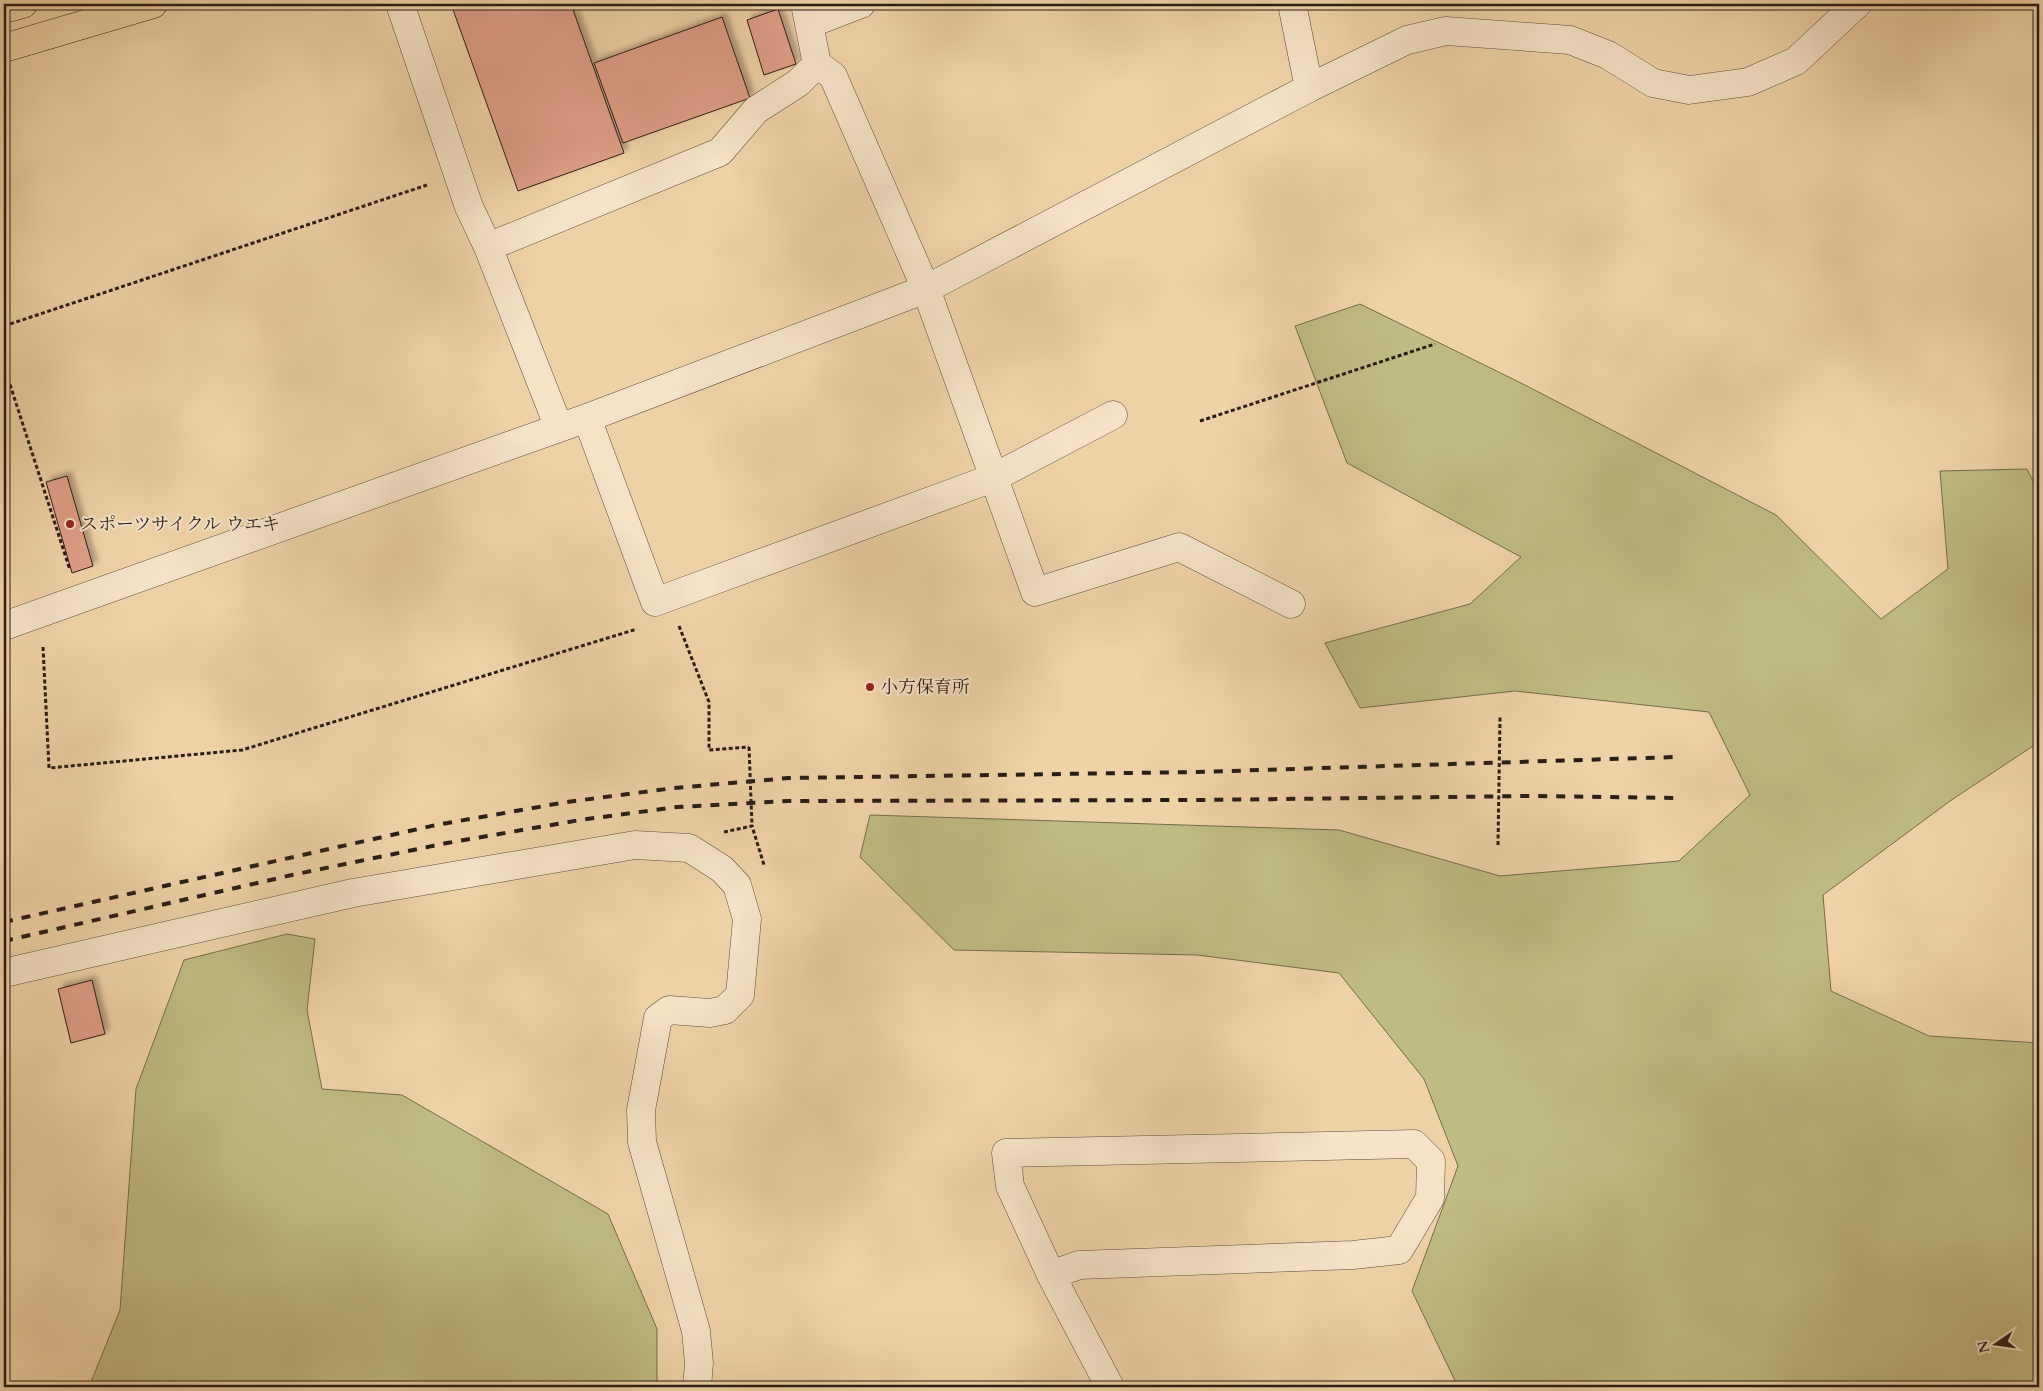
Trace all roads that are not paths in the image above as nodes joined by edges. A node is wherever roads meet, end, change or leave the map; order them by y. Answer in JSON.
{"nodes":[{"id":1,"x":23,"y":4,"type":"edge"},
{"id":2,"x":153,"y":4,"type":"edge"},
{"id":3,"x":400,"y":4,"type":"edge"},
{"id":4,"x":861,"y":4,"type":"edge"},
{"id":5,"x":1292,"y":4,"type":"edge"},
{"id":6,"x":1857,"y":4,"type":"edge"},
{"id":7,"x":4,"y":9,"type":"edge"},
{"id":8,"x":807,"y":14,"type":"edge"},
{"id":9,"x":4,"y":48,"type":"edge"},
{"id":10,"x":817,"y":64,"type":"junction"},
{"id":11,"x":1309,"y":88,"type":"junction"},
{"id":12,"x":488,"y":247,"type":"junction"},
{"id":13,"x":926,"y":289,"type":"junction"},
{"id":14,"x":1113,"y":416,"type":"dead end"},
{"id":15,"x":588,"y":418,"type":"junction"},
{"id":16,"x":559,"y":428,"type":"junction"},
{"id":17,"x":993,"y":478,"type":"junction"},
{"id":18,"x":1291,"y":604,"type":"dead end"},
{"id":19,"x":4,"y":626,"type":"edge"},
{"id":20,"x":4,"y":973,"type":"edge"},
{"id":21,"x":1051,"y":1275,"type":"junction"},
{"id":22,"x":698,"y":1387,"type":"edge"},
{"id":23,"x":1110,"y":1387,"type":"edge"}],
"edges":[{"from":1,"to":7,"type":"highway"},
{"from":2,"to":9,"type":"highway"},
{"from":3,"to":12,"type":"street"},
{"from":4,"to":8,"type":"street"},
{"from":5,"to":11,"type":"street"},
{"from":6,"to":11,"type":"street"},
{"from":8,"to":10,"type":"street"},
{"from":10,"to":12,"type":"street"},
{"from":10,"to":13,"type":"street"},
{"from":11,"to":13,"type":"street"},
{"from":12,"to":16,"type":"street"},
{"from":13,"to":15,"type":"street"},
{"from":13,"to":17,"type":"street"},
{"from":14,"to":17,"type":"street"},
{"from":15,"to":16,"type":"street"},
{"from":15,"to":17,"type":"street"},
{"from":16,"to":19,"type":"street"},
{"from":17,"to":18,"type":"street"},
{"from":20,"to":22,"type":"street"},
{"from":21,"to":21,"type":"street"},
{"from":21,"to":23,"type":"street"}]}
